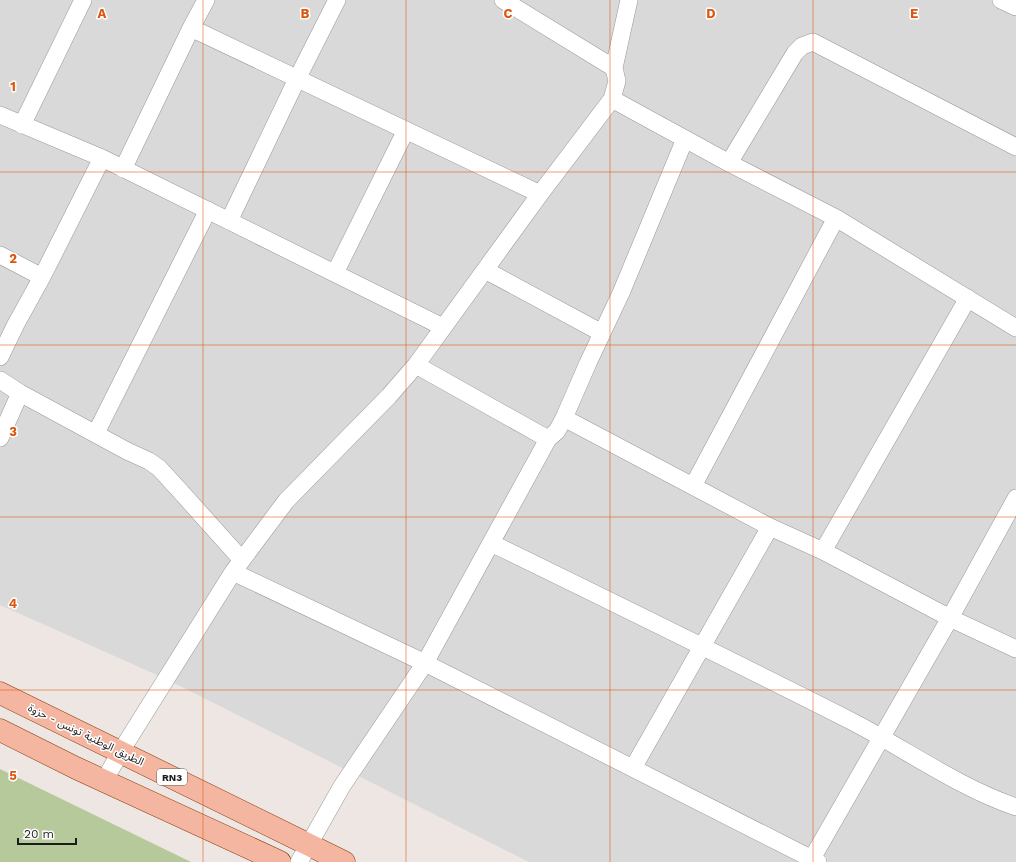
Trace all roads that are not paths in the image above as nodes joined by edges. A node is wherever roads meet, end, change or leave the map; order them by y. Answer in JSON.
{"nodes":[{"id":1,"x":83,"y":0,"type":"edge"},
{"id":2,"x":206,"y":0,"type":"edge"},
{"id":3,"x":337,"y":0,"type":"edge"},
{"id":4,"x":503,"y":0,"type":"edge"},
{"id":5,"x":629,"y":0,"type":"edge"},
{"id":6,"x":1001,"y":0,"type":"edge"},
{"id":7,"x":1016,"y":7,"type":"edge"},
{"id":8,"x":191,"y":28,"type":"junction"},
{"id":9,"x":614,"y":68,"type":"junction"},
{"id":10,"x":297,"y":79,"type":"junction"},
{"id":11,"x":612,"y":99,"type":"junction"},
{"id":12,"x":0,"y":115,"type":"edge"},
{"id":13,"x":22,"y":125,"type":"junction"},
{"id":14,"x":406,"y":130,"type":"junction"},
{"id":15,"x":685,"y":139,"type":"junction"},
{"id":16,"x":1016,"y":147,"type":"edge"},
{"id":17,"x":102,"y":158,"type":"junction"},
{"id":18,"x":728,"y":163,"type":"junction"},
{"id":19,"x":123,"y":169,"type":"junction"},
{"id":20,"x":540,"y":194,"type":"junction"},
{"id":21,"x":208,"y":210,"type":"junction"},
{"id":22,"x":836,"y":218,"type":"junction"},
{"id":23,"x":229,"y":221,"type":"junction"},
{"id":24,"x":0,"y":255,"type":"edge"},
{"id":25,"x":485,"y":270,"type":"junction"},
{"id":26,"x":335,"y":274,"type":"junction"},
{"id":27,"x":42,"y":277,"type":"junction"},
{"id":28,"x":968,"y":298,"type":"junction"},
{"id":29,"x":443,"y":327,"type":"junction"},
{"id":30,"x":1016,"y":328,"type":"edge"},
{"id":31,"x":602,"y":333,"type":"junction"},
{"id":32,"x":0,"y":357,"type":"edge"},
{"id":33,"x":416,"y":365,"type":"junction"},
{"id":34,"x":0,"y":380,"type":"edge"},
{"id":35,"x":20,"y":393,"type":"junction"},
{"id":36,"x":564,"y":418,"type":"junction"},
{"id":37,"x":96,"y":433,"type":"junction"},
{"id":38,"x":0,"y":438,"type":"edge"},
{"id":39,"x":548,"y":439,"type":"junction"},
{"id":40,"x":693,"y":486,"type":"junction"},
{"id":41,"x":1016,"y":498,"type":"edge"},
{"id":42,"x":770,"y":527,"type":"junction"},
{"id":43,"x":491,"y":543,"type":"junction"},
{"id":44,"x":823,"y":551,"type":"junction"},
{"id":45,"x":237,"y":566,"type":"junction"},
{"id":46,"x":950,"y":618,"type":"junction"},
{"id":47,"x":704,"y":646,"type":"junction"},
{"id":48,"x":1016,"y":649,"type":"edge"},
{"id":49,"x":425,"y":663,"type":"junction"},
{"id":50,"x":0,"y":692,"type":"edge"},
{"id":51,"x":0,"y":730,"type":"edge"},
{"id":52,"x":881,"y":736,"type":"junction"},
{"id":53,"x":121,"y":751,"type":"junction"},
{"id":54,"x":633,"y":768,"type":"junction"},
{"id":55,"x":104,"y":781,"type":"junction"},
{"id":56,"x":1016,"y":808,"type":"edge"},
{"id":57,"x":303,"y":853,"type":"edge"},
{"id":58,"x":813,"y":861,"type":"edge"},
{"id":59,"x":280,"y":862,"type":"edge"},
{"id":60,"x":344,"y":862,"type":"edge"}],
"edges":[{"from":1,"to":13,"type":"street"},
{"from":2,"to":8,"type":"street"},
{"from":3,"to":10,"type":"street"},
{"from":4,"to":9,"type":"street"},
{"from":5,"to":9,"type":"street"},
{"from":6,"to":7,"type":"street"},
{"from":8,"to":10,"type":"street"},
{"from":8,"to":19,"type":"street"},
{"from":9,"to":11,"type":"street"},
{"from":10,"to":14,"type":"street"},
{"from":10,"to":23,"type":"street"},
{"from":11,"to":15,"type":"street"},
{"from":11,"to":20,"type":"street"},
{"from":12,"to":13,"type":"street"},
{"from":13,"to":17,"type":"street"},
{"from":14,"to":20,"type":"street"},
{"from":14,"to":26,"type":"street"},
{"from":15,"to":18,"type":"street"},
{"from":15,"to":31,"type":"street"},
{"from":16,"to":18,"type":"street"},
{"from":17,"to":19,"type":"street"},
{"from":17,"to":27,"type":"street"},
{"from":18,"to":22,"type":"street"},
{"from":19,"to":21,"type":"street"},
{"from":20,"to":25,"type":"street"},
{"from":21,"to":23,"type":"street"},
{"from":21,"to":37,"type":"street"},
{"from":22,"to":28,"type":"street"},
{"from":22,"to":40,"type":"street"},
{"from":23,"to":26,"type":"street"},
{"from":24,"to":27,"type":"street"},
{"from":25,"to":29,"type":"street"},
{"from":25,"to":31,"type":"street"},
{"from":26,"to":29,"type":"street"},
{"from":27,"to":32,"type":"street"},
{"from":28,"to":30,"type":"street"},
{"from":28,"to":44,"type":"street"},
{"from":29,"to":33,"type":"street"},
{"from":31,"to":36,"type":"street"},
{"from":33,"to":39,"type":"street"},
{"from":33,"to":45,"type":"street"},
{"from":34,"to":35,"type":"street"},
{"from":35,"to":37,"type":"street"},
{"from":35,"to":38,"type":"street"},
{"from":36,"to":39,"type":"street"},
{"from":36,"to":40,"type":"street"},
{"from":37,"to":45,"type":"street"},
{"from":39,"to":43,"type":"street"},
{"from":40,"to":42,"type":"street"},
{"from":41,"to":46,"type":"street"},
{"from":42,"to":44,"type":"street"},
{"from":42,"to":47,"type":"street"},
{"from":43,"to":47,"type":"street"},
{"from":43,"to":49,"type":"street"},
{"from":44,"to":46,"type":"street"},
{"from":45,"to":49,"type":"street"},
{"from":45,"to":53,"type":"street"},
{"from":46,"to":48,"type":"street"},
{"from":46,"to":52,"type":"street"},
{"from":47,"to":52,"type":"street"},
{"from":47,"to":54,"type":"street"},
{"from":49,"to":54,"type":"street"},
{"from":49,"to":57,"type":"street"},
{"from":50,"to":53,"type":"main road","name":"الطريق الوطنية تونس - حزوة","number":"RN3"},
{"from":51,"to":55,"type":"main road"},
{"from":52,"to":56,"type":"street"},
{"from":52,"to":58,"type":"street"},
{"from":53,"to":55,"type":"street"},
{"from":53,"to":57,"type":"main road","name":"الطريق الوطنية تونس - حزوة","number":"RN3"},
{"from":54,"to":58,"type":"street"},
{"from":55,"to":59,"type":"main road"},
{"from":57,"to":60,"type":"main road","name":"الطريق الوطنية تونس - حزوة","number":"RN3"}]}
